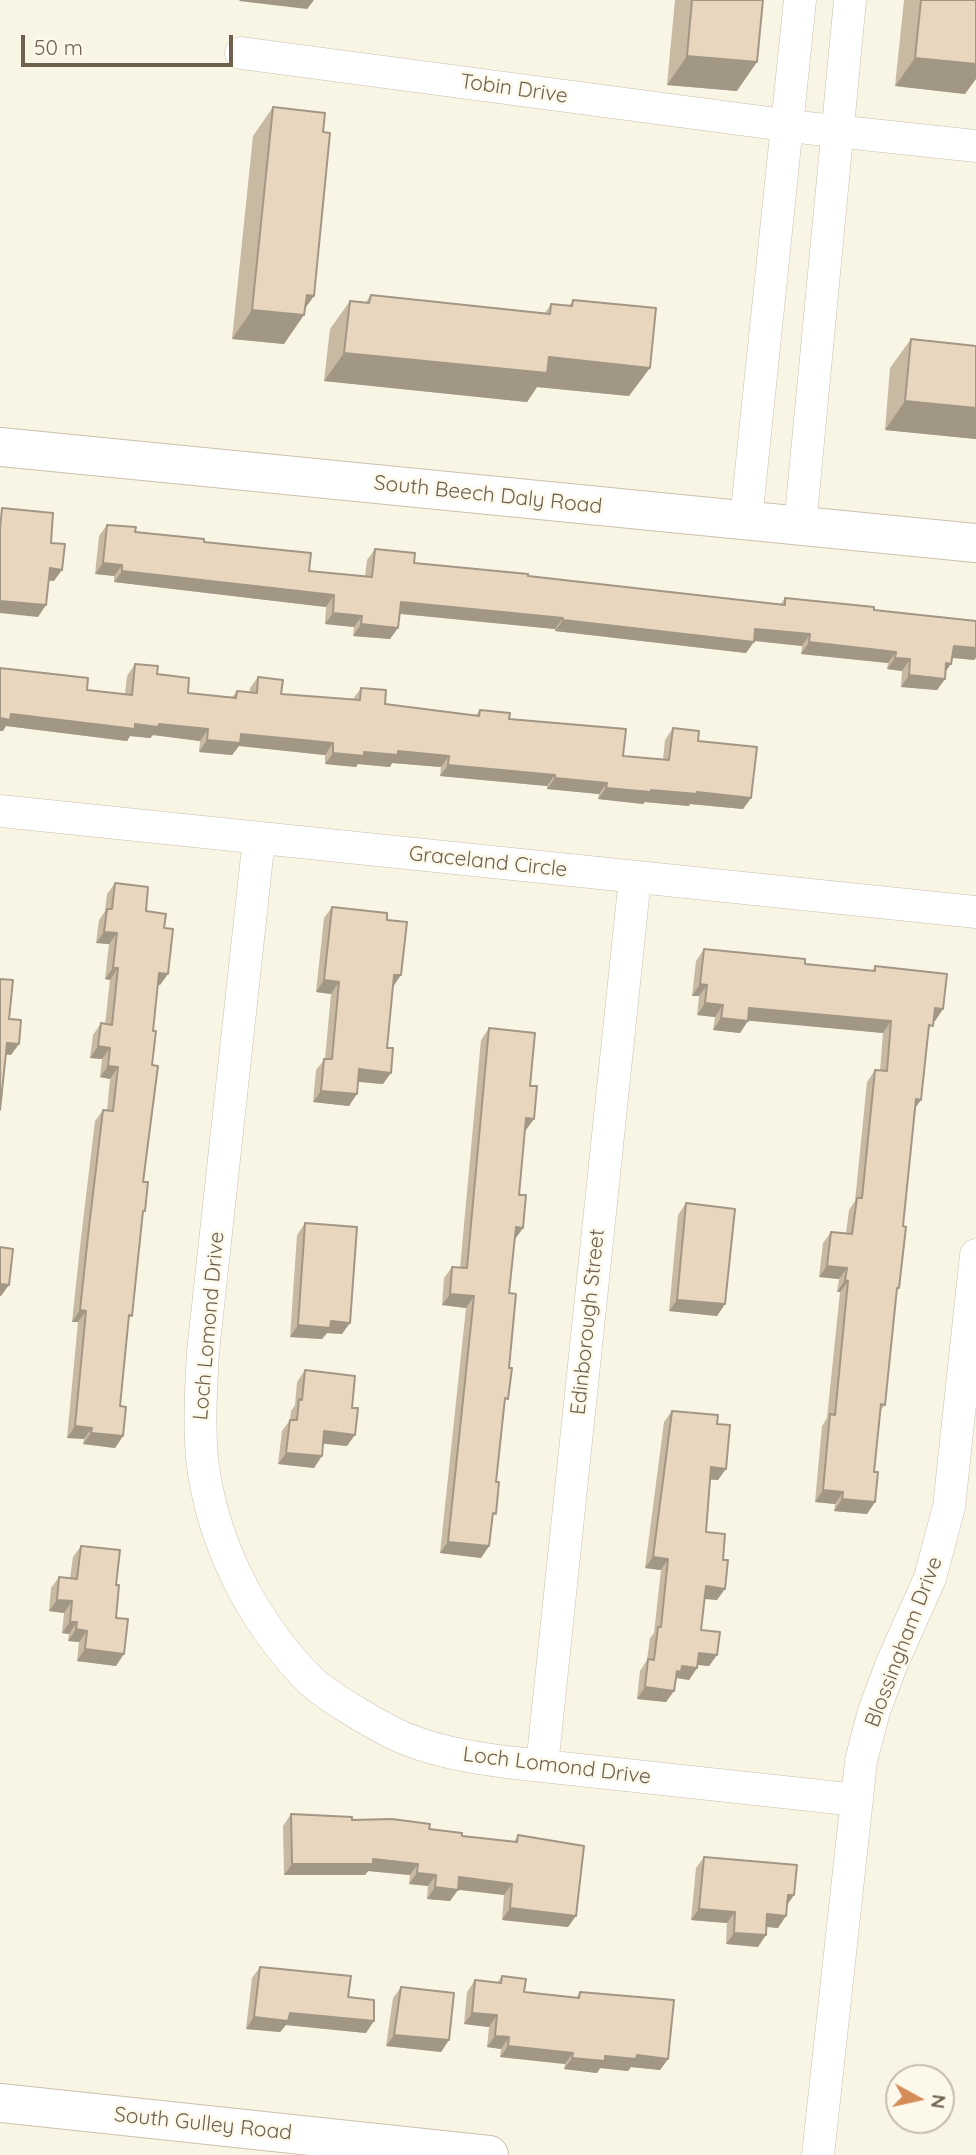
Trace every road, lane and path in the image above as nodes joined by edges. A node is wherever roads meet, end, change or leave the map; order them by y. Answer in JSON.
{"nodes":[{"id":1,"x":800,"y":0,"type":"edge"},
{"id":2,"x":850,"y":0,"type":"edge"},
{"id":3,"x":242,"y":53,"type":"dead end"},
{"id":4,"x":787,"y":125,"type":"junction"},
{"id":5,"x":836,"y":132,"type":"junction"},
{"id":6,"x":976,"y":146,"type":"edge"},
{"id":7,"x":0,"y":447,"type":"edge"},
{"id":8,"x":746,"y":520,"type":"junction"},
{"id":9,"x":800,"y":526,"type":"junction"},
{"id":10,"x":976,"y":543,"type":"edge"},
{"id":11,"x":0,"y":811,"type":"edge"},
{"id":12,"x":259,"y":838,"type":"junction"},
{"id":13,"x":635,"y":878,"type":"junction"},
{"id":14,"x":976,"y":912,"type":"edge"},
{"id":15,"x":976,"y":1255,"type":"edge"},
{"id":16,"x":542,"y":1766,"type":"junction"},
{"id":17,"x":856,"y":1800,"type":"junction"},
{"id":18,"x":0,"y":2103,"type":"edge"},
{"id":19,"x":489,"y":2155,"type":"edge"},
{"id":20,"x":818,"y":2155,"type":"edge"}],
"edges":[{"from":1,"to":4,"type":"street"},
{"from":2,"to":5,"type":"street"},
{"from":3,"to":4,"type":"street","name":"Tobin Drive"},
{"from":4,"to":5,"type":"street","name":"Tobin Drive"},
{"from":4,"to":8,"type":"street"},
{"from":5,"to":6,"type":"street","name":"Tobin Drive"},
{"from":5,"to":9,"type":"street"},
{"from":7,"to":8,"type":"street","name":"South Beech Daly Road"},
{"from":8,"to":9,"type":"street","name":"South Beech Daly Road"},
{"from":9,"to":10,"type":"street","name":"South Beech Daly Road"},
{"from":11,"to":12,"type":"street","name":"Graceland Circle"},
{"from":12,"to":13,"type":"street","name":"Graceland Circle"},
{"from":12,"to":16,"type":"street","name":"Loch Lomond Drive"},
{"from":13,"to":14,"type":"street","name":"Graceland Circle"},
{"from":13,"to":16,"type":"street","name":"Edinborough Street"},
{"from":15,"to":17,"type":"street","name":"Blossingham Drive"},
{"from":16,"to":17,"type":"street","name":"Loch Lomond Drive"},
{"from":17,"to":20,"type":"street","name":"Blossingham Drive"},
{"from":18,"to":19,"type":"street","name":"South Gulley Road"}]}
